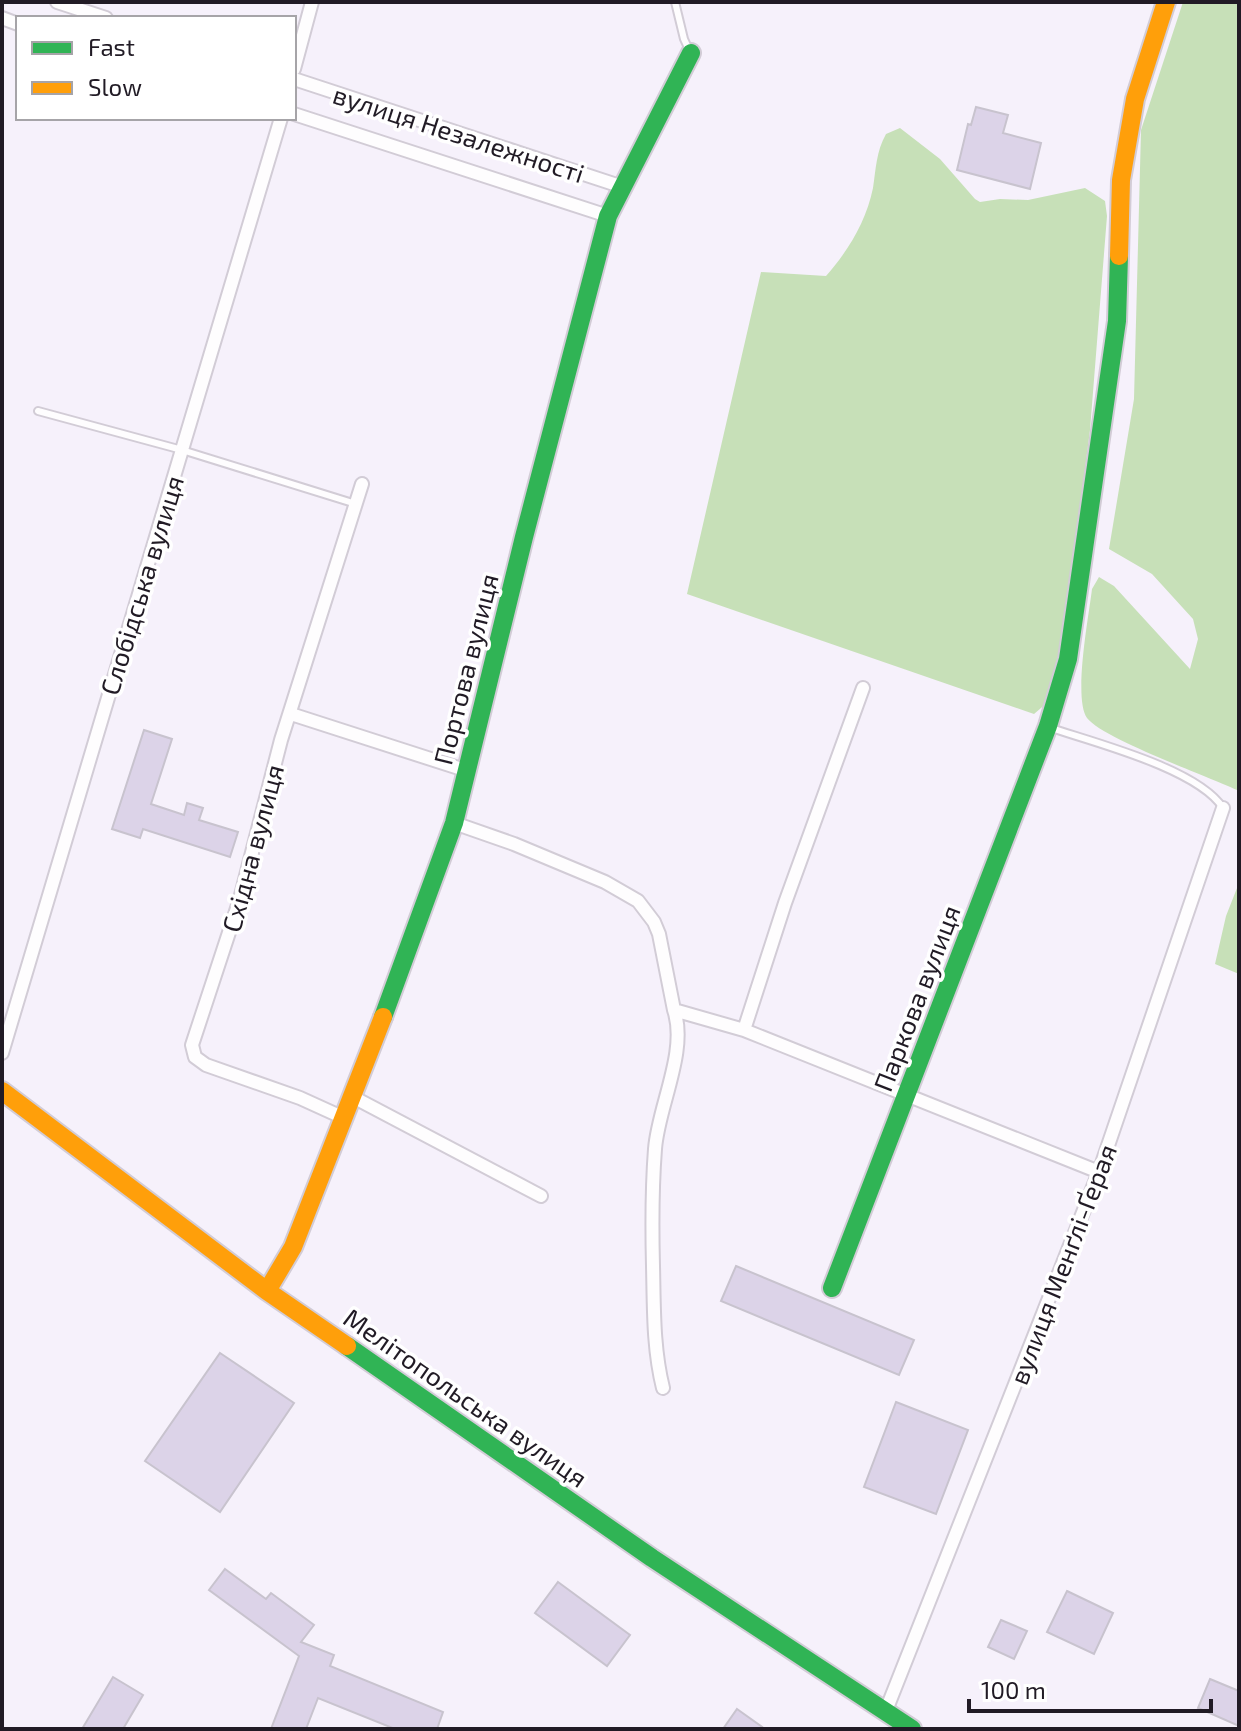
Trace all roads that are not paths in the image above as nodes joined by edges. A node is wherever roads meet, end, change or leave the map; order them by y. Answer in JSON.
{"nodes":[{"id":1,"x":57,"y":2,"type":"edge"},
{"id":2,"x":312,"y":2,"type":"edge"},
{"id":3,"x":675,"y":2,"type":"edge"},
{"id":4,"x":1166,"y":2,"type":"edge"},
{"id":5,"x":100,"y":16,"type":"edge"},
{"id":6,"x":691,"y":53,"type":"joint"},
{"id":7,"x":296,"y":62,"type":"edge"},
{"id":8,"x":296,"y":80,"type":"edge"},
{"id":9,"x":296,"y":115,"type":"edge"},
{"id":10,"x":280,"y":120,"type":"edge"},
{"id":11,"x":623,"y":187,"type":"junction"},
{"id":12,"x":608,"y":216,"type":"junction"},
{"id":13,"x":38,"y":411,"type":"dead end"},
{"id":14,"x":182,"y":450,"type":"junction"},
{"id":15,"x":362,"y":484,"type":"dead end"},
{"id":16,"x":356,"y":504,"type":"junction"},
{"id":17,"x":863,"y":688,"type":"dead end"},
{"id":18,"x":291,"y":714,"type":"junction"},
{"id":19,"x":1048,"y":726,"type":"junction"},
{"id":20,"x":468,"y":771,"type":"junction"},
{"id":21,"x":1223,"y":808,"type":"joint"},
{"id":22,"x":454,"y":823,"type":"junction"},
{"id":23,"x":674,"y":1010,"type":"junction"},
{"id":24,"x":744,"y":1030,"type":"junction"},
{"id":25,"x":2,"y":1053,"type":"edge"},
{"id":26,"x":2,"y":1091,"type":"edge"},
{"id":27,"x":353,"y":1097,"type":"junction"},
{"id":28,"x":907,"y":1097,"type":"junction"},
{"id":29,"x":344,"y":1118,"type":"junction"},
{"id":30,"x":1099,"y":1172,"type":"junction"},
{"id":31,"x":541,"y":1196,"type":"dead end"},
{"id":32,"x":832,"y":1288,"type":"dead end"},
{"id":33,"x":267,"y":1291,"type":"junction"},
{"id":34,"x":663,"y":1388,"type":"dead end"},
{"id":35,"x":885,"y":1713,"type":"junction"},
{"id":36,"x":912,"y":1729,"type":"edge"}],
"edges":[{"from":1,"to":5,"type":"street"},
{"from":2,"to":7,"type":"street"},
{"from":3,"to":6,"type":"lane"},
{"from":4,"to":19,"type":"street","name":"Паркова вулиця"},
{"from":6,"to":11,"type":"street","name":"Портова вулиця"},
{"from":8,"to":11,"type":"street","name":"вулиця Незалежності"},
{"from":9,"to":12,"type":"street","name":"вулиця Незалежності"},
{"from":10,"to":14,"type":"street","name":"Слобідська вулиця"},
{"from":11,"to":12,"type":"street","name":"Портова вулиця"},
{"from":12,"to":20,"type":"street","name":"Портова вулиця"},
{"from":13,"to":14,"type":"lane"},
{"from":14,"to":16,"type":"lane"},
{"from":14,"to":25,"type":"street","name":"Слобідська вулиця"},
{"from":15,"to":16,"type":"street","name":"Східна вулиця"},
{"from":16,"to":18,"type":"street","name":"Східна вулиця"},
{"from":17,"to":24,"type":"street"},
{"from":18,"to":20,"type":"street"},
{"from":18,"to":29,"type":"street","name":"Східна вулиця"},
{"from":19,"to":21,"type":"lane"},
{"from":19,"to":28,"type":"street","name":"Паркова вулиця"},
{"from":20,"to":22,"type":"street","name":"Портова вулиця"},
{"from":21,"to":30,"type":"street","name":"вулиця Менґлі-Ґерая"},
{"from":22,"to":23,"type":"street"},
{"from":22,"to":27,"type":"street","name":"Портова вулиця"},
{"from":23,"to":24,"type":"street"},
{"from":23,"to":34,"type":"street"},
{"from":24,"to":28,"type":"street"},
{"from":26,"to":33,"type":"street","name":"Мелітопольська вулиця"},
{"from":27,"to":29,"type":"street","name":"Портова вулиця"},
{"from":27,"to":31,"type":"street"},
{"from":28,"to":30,"type":"street"},
{"from":28,"to":32,"type":"street","name":"Паркова вулиця"},
{"from":29,"to":33,"type":"street","name":"Портова вулиця"},
{"from":30,"to":35,"type":"street","name":"вулиця Менґлі-Ґерая"},
{"from":33,"to":35,"type":"street","name":"Мелітопольська вулиця"},
{"from":35,"to":36,"type":"street","name":"Мелітопольська вулиця"}]}
